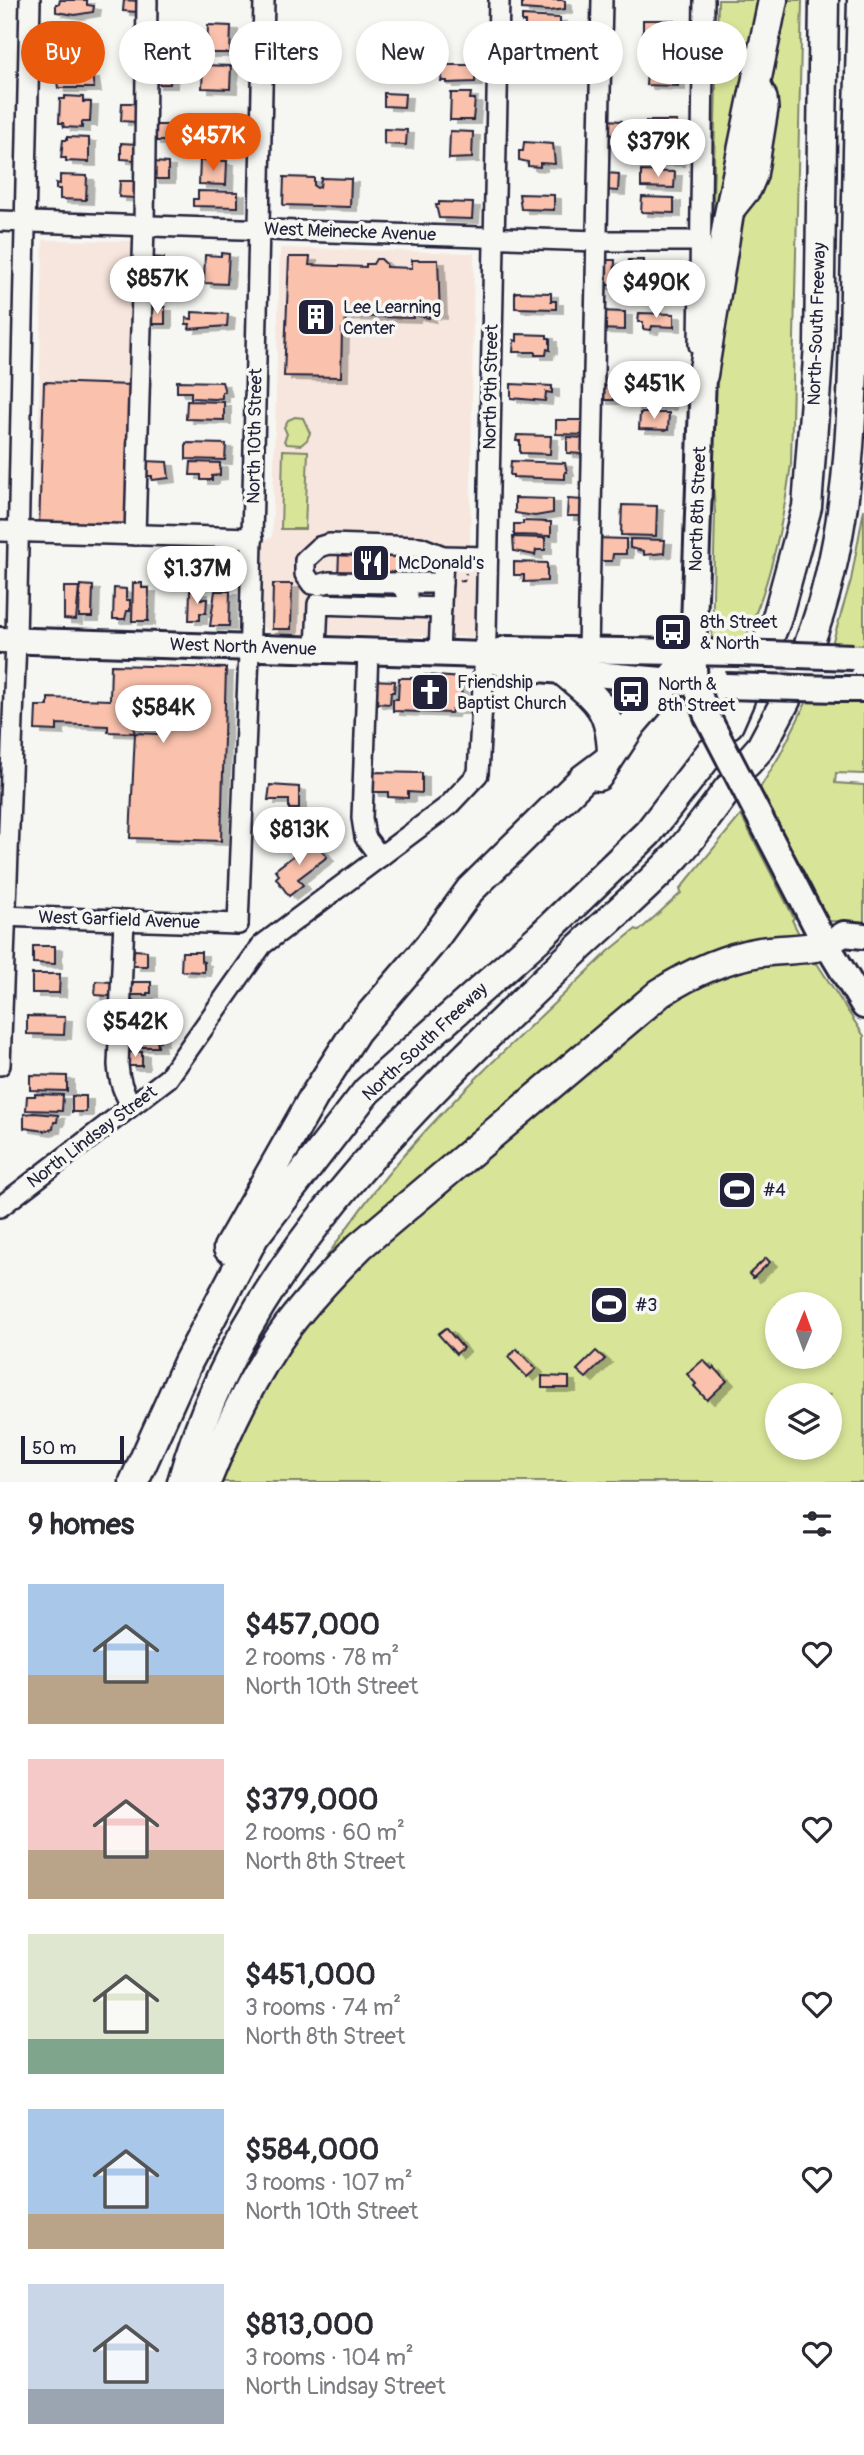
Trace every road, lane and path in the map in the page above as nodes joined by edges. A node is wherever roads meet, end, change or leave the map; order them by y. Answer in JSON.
{"nodes":[{"id":1,"x":30,"y":0,"type":"edge"},
{"id":2,"x":147,"y":0,"type":"edge"},
{"id":3,"x":264,"y":0,"type":"edge"},
{"id":4,"x":499,"y":0,"type":"edge"},
{"id":5,"x":602,"y":0,"type":"edge"},
{"id":6,"x":704,"y":0,"type":"edge"},
{"id":7,"x":773,"y":0,"type":"edge"},
{"id":8,"x":824,"y":0,"type":"edge"},
{"id":9,"x":862,"y":0,"type":"edge"},
{"id":10,"x":0,"y":221,"type":"edge"},
{"id":11,"x":25,"y":222,"type":"junction"},
{"id":12,"x":144,"y":225,"type":"junction"},
{"id":13,"x":260,"y":230,"type":"junction"},
{"id":14,"x":495,"y":237,"type":"junction"},
{"id":15,"x":597,"y":241,"type":"junction"},
{"id":16,"x":700,"y":241,"type":"junction"},
{"id":17,"x":703,"y":375,"type":"junction"},
{"id":18,"x":9,"y":531,"type":"edge"},
{"id":19,"x":135,"y":535,"type":"junction"},
{"id":20,"x":253,"y":538,"type":"junction"},
{"id":21,"x":443,"y":556,"type":"junction"},
{"id":22,"x":487,"y":557,"type":"junction"},
{"id":23,"x":396,"y":583,"type":"junction"},
{"id":24,"x":442,"y":583,"type":"junction"},
{"id":25,"x":409,"y":607,"type":"junction"},
{"id":26,"x":441,"y":608,"type":"junction"},
{"id":27,"x":8,"y":640,"type":"edge"},
{"id":28,"x":767,"y":643,"type":"tunnel mouth"},
{"id":29,"x":809,"y":643,"type":"tunnel mouth"},
{"id":30,"x":249,"y":647,"type":"junction"},
{"id":31,"x":316,"y":649,"type":"junction"},
{"id":32,"x":588,"y":650,"type":"junction"},
{"id":33,"x":368,"y":651,"type":"junction"},
{"id":34,"x":439,"y":653,"type":"junction"},
{"id":35,"x":693,"y":653,"type":"junction"},
{"id":36,"x":485,"y":655,"type":"junction"},
{"id":37,"x":858,"y":657,"type":"edge"},
{"id":38,"x":563,"y":671,"type":"junction"},
{"id":39,"x":682,"y":682,"type":"junction"},
{"id":40,"x":864,"y":690,"type":"edge"},
{"id":41,"x":786,"y":700,"type":"tunnel mouth"},
{"id":42,"x":725,"y":706,"type":"junction"},
{"id":43,"x":709,"y":753,"type":"dead end"},
{"id":44,"x":609,"y":756,"type":"junction"},
{"id":45,"x":747,"y":763,"type":"dead end"},
{"id":46,"x":478,"y":774,"type":"joint"},
{"id":47,"x":728,"y":789,"type":"dead end"},
{"id":48,"x":380,"y":857,"type":"junction"},
{"id":49,"x":3,"y":916,"type":"edge"},
{"id":50,"x":124,"y":920,"type":"junction"},
{"id":51,"x":238,"y":924,"type":"junction"},
{"id":52,"x":864,"y":936,"type":"edge"},
{"id":53,"x":262,"y":945,"type":"junction"},
{"id":54,"x":826,"y":945,"type":"junction"},
{"id":55,"x":864,"y":948,"type":"edge"},
{"id":56,"x":864,"y":1006,"type":"edge"},
{"id":57,"x":0,"y":1065,"type":"edge"},
{"id":58,"x":132,"y":1105,"type":"junction"},
{"id":59,"x":0,"y":1207,"type":"edge"},
{"id":60,"x":138,"y":1472,"type":"edge"},
{"id":61,"x":182,"y":1482,"type":"edge"},
{"id":62,"x":206,"y":1482,"type":"edge"}],
"edges":[{"from":1,"to":11,"type":"street"},
{"from":2,"to":12,"type":"street"},
{"from":3,"to":13,"type":"street","name":"North 10th Street"},
{"from":4,"to":14,"type":"street","name":"North 9th Street"},
{"from":5,"to":15,"type":"street"},
{"from":6,"to":16,"type":"street","name":"North 8th Street"},
{"from":7,"to":17,"type":"highway"},
{"from":8,"to":28,"type":"highway","name":"North-South Freeway"},
{"from":9,"to":29,"type":"highway","name":"North-South Freeway"},
{"from":10,"to":11,"type":"street","name":"West Meinecke Avenue"},
{"from":11,"to":12,"type":"street","name":"West Meinecke Avenue"},
{"from":11,"to":18,"type":"street"},
{"from":12,"to":13,"type":"street","name":"West Meinecke Avenue"},
{"from":12,"to":19,"type":"street"},
{"from":13,"to":14,"type":"street","name":"West Meinecke Avenue"},
{"from":13,"to":20,"type":"street","name":"North 10th Street"},
{"from":14,"to":15,"type":"street","name":"West Meinecke Avenue"},
{"from":14,"to":22,"type":"street","name":"North 9th Street"},
{"from":15,"to":16,"type":"street","name":"West Meinecke Avenue"},
{"from":15,"to":32,"type":"street"},
{"from":16,"to":17,"type":"street","name":"North 8th Street"},
{"from":17,"to":35,"type":"main road","name":"North 8th Street"},
{"from":18,"to":19,"type":"street"},
{"from":18,"to":27,"type":"street"},
{"from":19,"to":20,"type":"street"},
{"from":20,"to":30,"type":"street","name":"North 10th Street"},
{"from":21,"to":22,"type":"street"},
{"from":21,"to":23,"type":"street"},
{"from":21,"to":24,"type":"street"},
{"from":22,"to":36,"type":"street","name":"North 9th Street"},
{"from":23,"to":24,"type":"street"},
{"from":23,"to":25,"type":"street"},
{"from":24,"to":26,"type":"street"},
{"from":25,"to":26,"type":"street"},
{"from":25,"to":31,"type":"street"},
{"from":26,"to":34,"type":"street"},
{"from":27,"to":30,"type":"main road","name":"West North Avenue"},
{"from":27,"to":49,"type":"street"},
{"from":30,"to":31,"type":"main road","name":"West North Avenue"},
{"from":30,"to":51,"type":"street","name":"North 10th Street"},
{"from":31,"to":33,"type":"main road","name":"West North Avenue"},
{"from":32,"to":35,"type":"main road","name":"West North Avenue"},
{"from":32,"to":36,"type":"main road","name":"West North Avenue"},
{"from":33,"to":34,"type":"main road","name":"West North Avenue"},
{"from":33,"to":48,"type":"street"},
{"from":34,"to":36,"type":"main road","name":"West North Avenue"},
{"from":35,"to":37,"type":"main road","name":"West North Avenue","bridge":true},
{"from":35,"to":39,"type":"highway"},
{"from":36,"to":38,"type":"main road","name":"West North Avenue"},
{"from":36,"to":46,"type":"street","name":"North 9th Street"},
{"from":38,"to":39,"type":"main road","name":"West North Avenue"},
{"from":38,"to":44,"type":"highway"},
{"from":39,"to":42,"type":"main road","name":"West North Avenue"},
{"from":39,"to":44,"type":"highway"},
{"from":40,"to":42,"type":"main road","name":"West North Avenue","bridge":true},
{"from":41,"to":45,"type":"highway"},
{"from":42,"to":54,"type":"main road","bridge":true},
{"from":43,"to":60,"type":"highway","name":"North-South Freeway"},
{"from":44,"to":60,"type":"highway"},
{"from":46,"to":48,"type":"street","name":"North Lindsay Street"},
{"from":47,"to":61,"type":"highway"},
{"from":48,"to":53,"type":"street","name":"North Lindsay Street"},
{"from":49,"to":50,"type":"street","name":"West Garfield Avenue"},
{"from":49,"to":57,"type":"street"},
{"from":50,"to":51,"type":"street","name":"West Garfield Avenue"},
{"from":50,"to":58,"type":"street"},
{"from":51,"to":53,"type":"street"},
{"from":52,"to":54,"type":"main road"},
{"from":53,"to":58,"type":"street","name":"North Lindsay Street"},
{"from":54,"to":55,"type":"main road"},
{"from":54,"to":56,"type":"main road"},
{"from":54,"to":62,"type":"highway"},
{"from":58,"to":59,"type":"street","name":"North Lindsay Street"}]}
